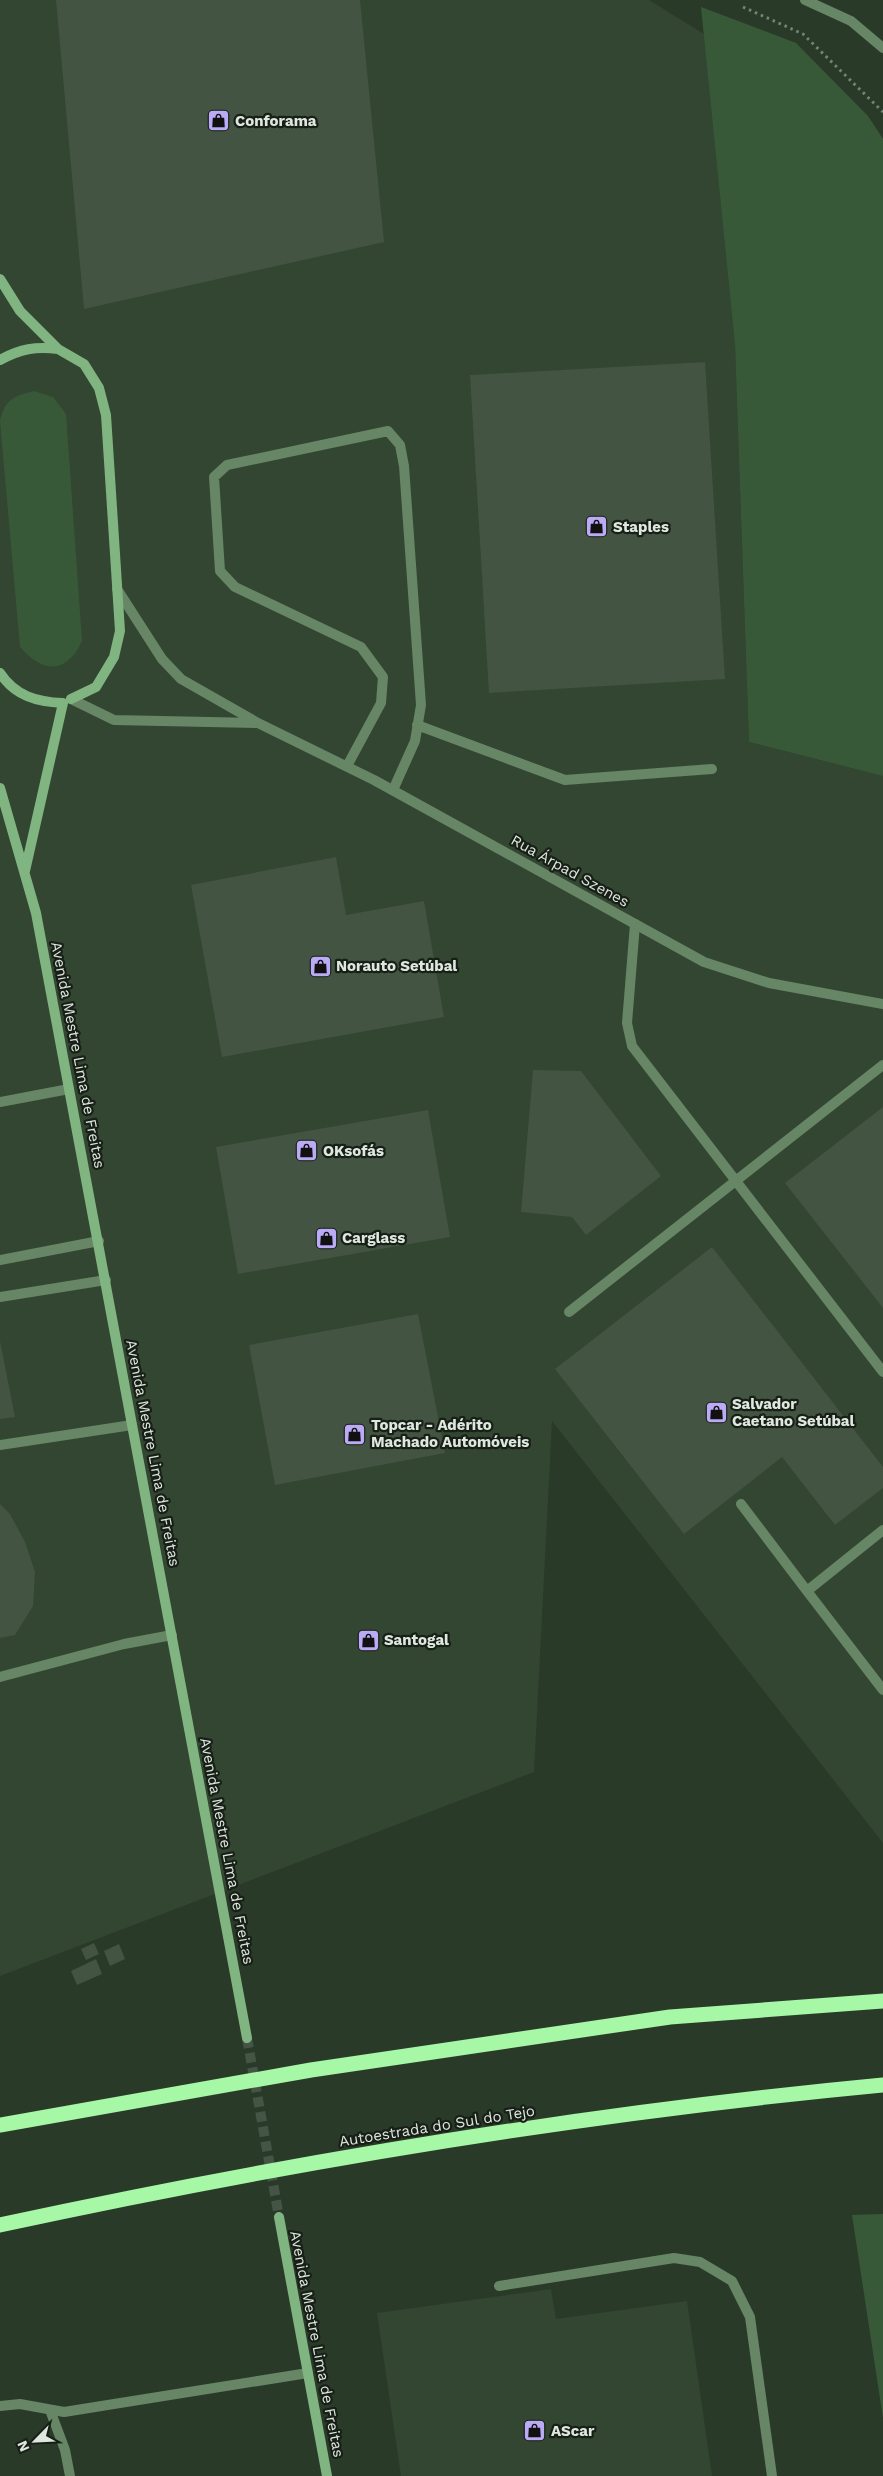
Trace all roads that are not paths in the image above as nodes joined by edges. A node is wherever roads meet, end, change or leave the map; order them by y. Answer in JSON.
{"nodes":[{"id":1,"x":804,"y":0,"type":"edge"},
{"id":2,"x":883,"y":48,"type":"edge"},
{"id":3,"x":0,"y":279,"type":"edge"},
{"id":4,"x":58,"y":349,"type":"junction"},
{"id":5,"x":0,"y":360,"type":"edge"},
{"id":6,"x":118,"y":589,"type":"junction"},
{"id":7,"x":0,"y":673,"type":"edge"},
{"id":8,"x":67,"y":701,"type":"junction"},
{"id":9,"x":258,"y":723,"type":"junction"},
{"id":10,"x":417,"y":725,"type":"junction"},
{"id":11,"x":347,"y":766,"type":"junction"},
{"id":12,"x":712,"y":769,"type":"dead end"},
{"id":13,"x":0,"y":788,"type":"edge"},
{"id":14,"x":393,"y":790,"type":"junction"},
{"id":15,"x":24,"y":874,"type":"junction"},
{"id":16,"x":635,"y":924,"type":"junction"},
{"id":17,"x":883,"y":1004,"type":"edge"},
{"id":18,"x":883,"y":1065,"type":"edge"},
{"id":19,"x":69,"y":1089,"type":"junction"},
{"id":20,"x":0,"y":1102,"type":"edge"},
{"id":21,"x":736,"y":1180,"type":"junction"},
{"id":22,"x":99,"y":1241,"type":"junction"},
{"id":23,"x":0,"y":1260,"type":"edge"},
{"id":24,"x":106,"y":1280,"type":"junction"},
{"id":25,"x":0,"y":1297,"type":"edge"},
{"id":26,"x":569,"y":1312,"type":"dead end"},
{"id":27,"x":883,"y":1372,"type":"edge"},
{"id":28,"x":132,"y":1425,"type":"junction"},
{"id":29,"x":0,"y":1445,"type":"edge"},
{"id":30,"x":741,"y":1504,"type":"dead end"},
{"id":31,"x":881,"y":1534,"type":"edge"},
{"id":32,"x":807,"y":1591,"type":"junction"},
{"id":33,"x":172,"y":1635,"type":"junction"},
{"id":34,"x":0,"y":1677,"type":"edge"},
{"id":35,"x":883,"y":1690,"type":"edge"},
{"id":36,"x":883,"y":2001,"type":"edge"},
{"id":37,"x":247,"y":2038,"type":"tunnel mouth"},
{"id":38,"x":883,"y":2085,"type":"edge"},
{"id":39,"x":0,"y":2125,"type":"edge"},
{"id":40,"x":278,"y":2217,"type":"tunnel mouth"},
{"id":41,"x":0,"y":2225,"type":"edge"},
{"id":42,"x":499,"y":2286,"type":"dead end"},
{"id":43,"x":308,"y":2373,"type":"junction"},
{"id":44,"x":0,"y":2406,"type":"edge"},
{"id":45,"x":50,"y":2410,"type":"junction"},
{"id":46,"x":70,"y":2476,"type":"edge"},
{"id":47,"x":327,"y":2476,"type":"edge"},
{"id":48,"x":772,"y":2476,"type":"edge"}],
"edges":[{"from":1,"to":2,"type":"street"},
{"from":3,"to":4,"type":"main road"},
{"from":4,"to":5,"type":"main road"},
{"from":4,"to":6,"type":"main road"},
{"from":6,"to":8,"type":"main road"},
{"from":6,"to":9,"type":"street","name":"Rua Árpad Szenes"},
{"from":7,"to":8,"type":"main road"},
{"from":8,"to":9,"type":"street","name":"Rua Árpad Szenes"},
{"from":8,"to":15,"type":"main road","name":"Avenida Mestre Lima de Freitas"},
{"from":9,"to":11,"type":"street","name":"Rua Árpad Szenes"},
{"from":10,"to":11,"type":"street"},
{"from":10,"to":12,"type":"street"},
{"from":10,"to":14,"type":"street"},
{"from":11,"to":14,"type":"street","name":"Rua Árpad Szenes"},
{"from":13,"to":15,"type":"main road","name":"Avenida Mestre Lima de Freitas"},
{"from":14,"to":16,"type":"street","name":"Rua Árpad Szenes"},
{"from":15,"to":19,"type":"main road","name":"Avenida Mestre Lima de Freitas"},
{"from":16,"to":17,"type":"street","name":"Rua Árpad Szenes"},
{"from":16,"to":21,"type":"street"},
{"from":18,"to":21,"type":"street"},
{"from":19,"to":20,"type":"street"},
{"from":19,"to":22,"type":"main road","name":"Avenida Mestre Lima de Freitas"},
{"from":21,"to":26,"type":"street"},
{"from":21,"to":27,"type":"street"},
{"from":22,"to":23,"type":"street"},
{"from":22,"to":24,"type":"main road","name":"Avenida Mestre Lima de Freitas"},
{"from":24,"to":25,"type":"street"},
{"from":24,"to":28,"type":"main road","name":"Avenida Mestre Lima de Freitas"},
{"from":28,"to":29,"type":"street"},
{"from":28,"to":33,"type":"main road","name":"Avenida Mestre Lima de Freitas"},
{"from":30,"to":32,"type":"street"},
{"from":31,"to":32,"type":"street"},
{"from":32,"to":35,"type":"street"},
{"from":33,"to":34,"type":"street"},
{"from":33,"to":37,"type":"main road","name":"Avenida Mestre Lima de Freitas"},
{"from":36,"to":39,"type":"highway"},
{"from":38,"to":41,"type":"highway","name":"Autoestrada do Sul do Tejo"},
{"from":40,"to":43,"type":"main road","name":"Avenida Mestre Lima de Freitas"},
{"from":42,"to":48,"type":"street"},
{"from":43,"to":45,"type":"street"},
{"from":43,"to":47,"type":"main road","name":"Avenida Mestre Lima de Freitas"},
{"from":44,"to":45,"type":"street"},
{"from":45,"to":46,"type":"street"}]}
